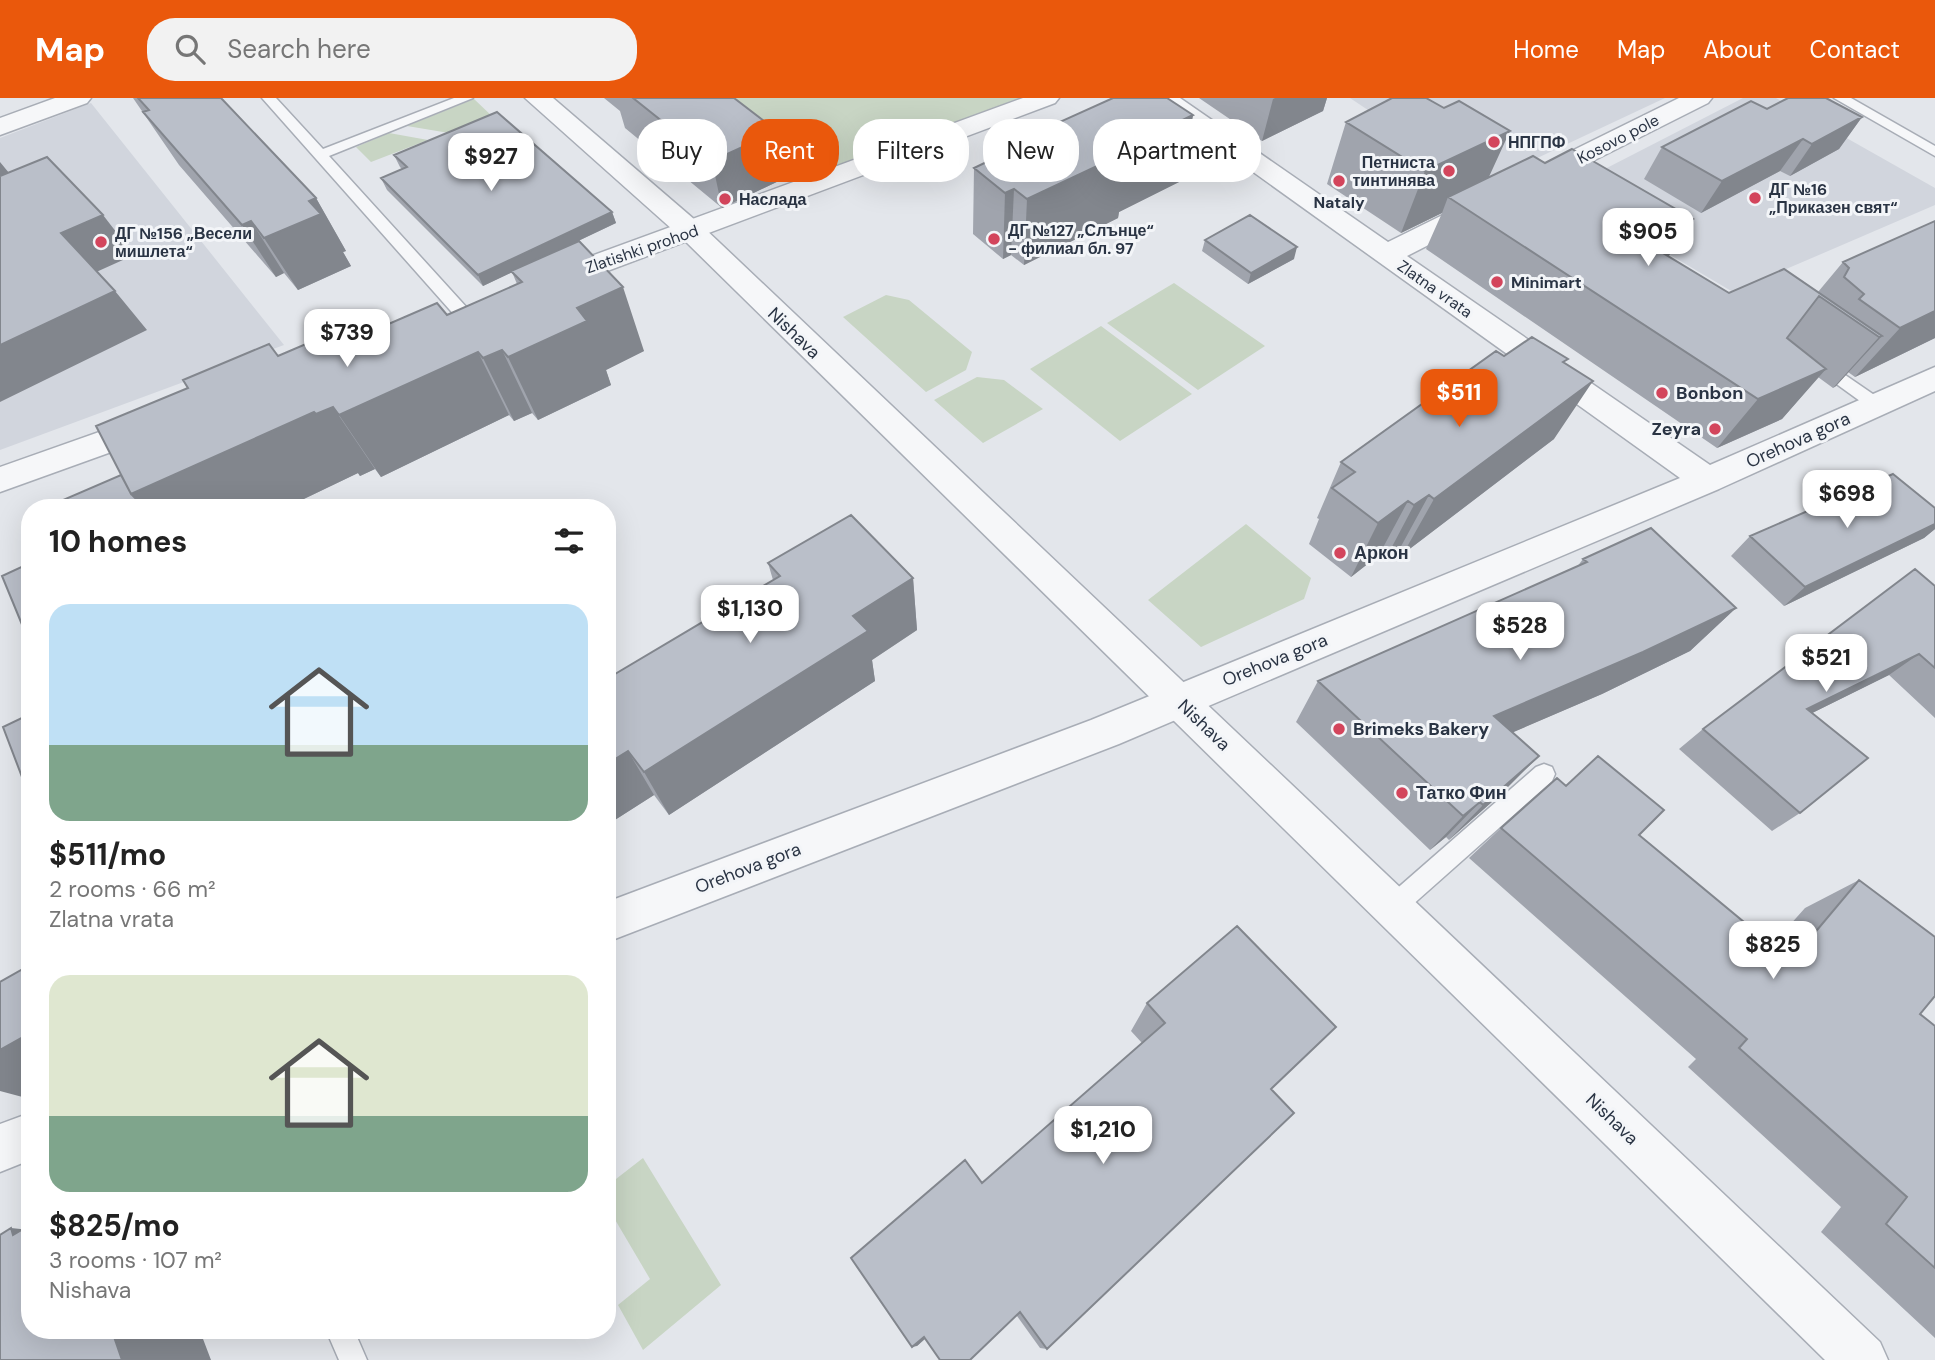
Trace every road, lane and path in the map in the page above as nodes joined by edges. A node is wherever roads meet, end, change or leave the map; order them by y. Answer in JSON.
{"nodes":[{"id":1,"x":78,"y":98,"type":"edge"},
{"id":2,"x":269,"y":98,"type":"edge"},
{"id":3,"x":466,"y":98,"type":"edge"},
{"id":4,"x":538,"y":98,"type":"edge"},
{"id":5,"x":1046,"y":98,"type":"edge"},
{"id":6,"x":1163,"y":98,"type":"edge"},
{"id":7,"x":1699,"y":98,"type":"edge"},
{"id":8,"x":1841,"y":98,"type":"edge"},
{"id":9,"x":0,"y":127,"type":"edge"},
{"id":10,"x":1935,"y":152,"type":"edge"},
{"id":11,"x":320,"y":155,"type":"junction"},
{"id":12,"x":692,"y":232,"type":"junction"},
{"id":13,"x":1385,"y":254,"type":"junction"},
{"id":14,"x":530,"y":290,"type":"edge"},
{"id":15,"x":461,"y":315,"type":"edge"},
{"id":16,"x":1812,"y":351,"type":"edge"},
{"id":17,"x":1935,"y":378,"type":"edge"},
{"id":18,"x":1883,"y":402,"type":"junction"},
{"id":19,"x":180,"y":415,"type":"edge"},
{"id":20,"x":0,"y":480,"type":"edge"},
{"id":21,"x":1707,"y":480,"type":"junction"},
{"id":22,"x":1179,"y":700,"type":"junction"},
{"id":23,"x":1544,"y":774,"type":"dead end"},
{"id":24,"x":1393,"y":907,"type":"junction"},
{"id":25,"x":616,"y":919,"type":"edge"},
{"id":26,"x":21,"y":1140,"type":"edge"},
{"id":27,"x":0,"y":1148,"type":"edge"},
{"id":28,"x":344,"y":1339,"type":"edge"},
{"id":29,"x":353,"y":1360,"type":"edge"},
{"id":30,"x":1862,"y":1360,"type":"edge"}],
"edges":[{"from":1,"to":9,"type":"street"},
{"from":2,"to":11,"type":"lane"},
{"from":3,"to":11,"type":"lane"},
{"from":4,"to":12,"type":"street","name":"Nishava"},
{"from":5,"to":12,"type":"street","name":"Zlatishki prohod"},
{"from":6,"to":13,"type":"street","name":"Zlatna vrata"},
{"from":7,"to":13,"type":"street","name":"Kosovo pole"},
{"from":8,"to":10,"type":"lane"},
{"from":11,"to":15,"type":"lane"},
{"from":12,"to":14,"type":"street","name":"Zlatishki prohod"},
{"from":12,"to":22,"type":"street","name":"Nishava"},
{"from":13,"to":21,"type":"street","name":"Zlatna vrata"},
{"from":16,"to":18,"type":"lane"},
{"from":17,"to":18,"type":"street","name":"Orehova gora"},
{"from":18,"to":21,"type":"street","name":"Orehova gora"},
{"from":19,"to":20,"type":"street"},
{"from":21,"to":22,"type":"street","name":"Orehova gora"},
{"from":22,"to":24,"type":"street","name":"Nishava"},
{"from":22,"to":25,"type":"street","name":"Orehova gora"},
{"from":23,"to":24,"type":"lane"},
{"from":24,"to":30,"type":"street","name":"Nishava"},
{"from":26,"to":27,"type":"street"},
{"from":28,"to":29,"type":"lane"}]}
